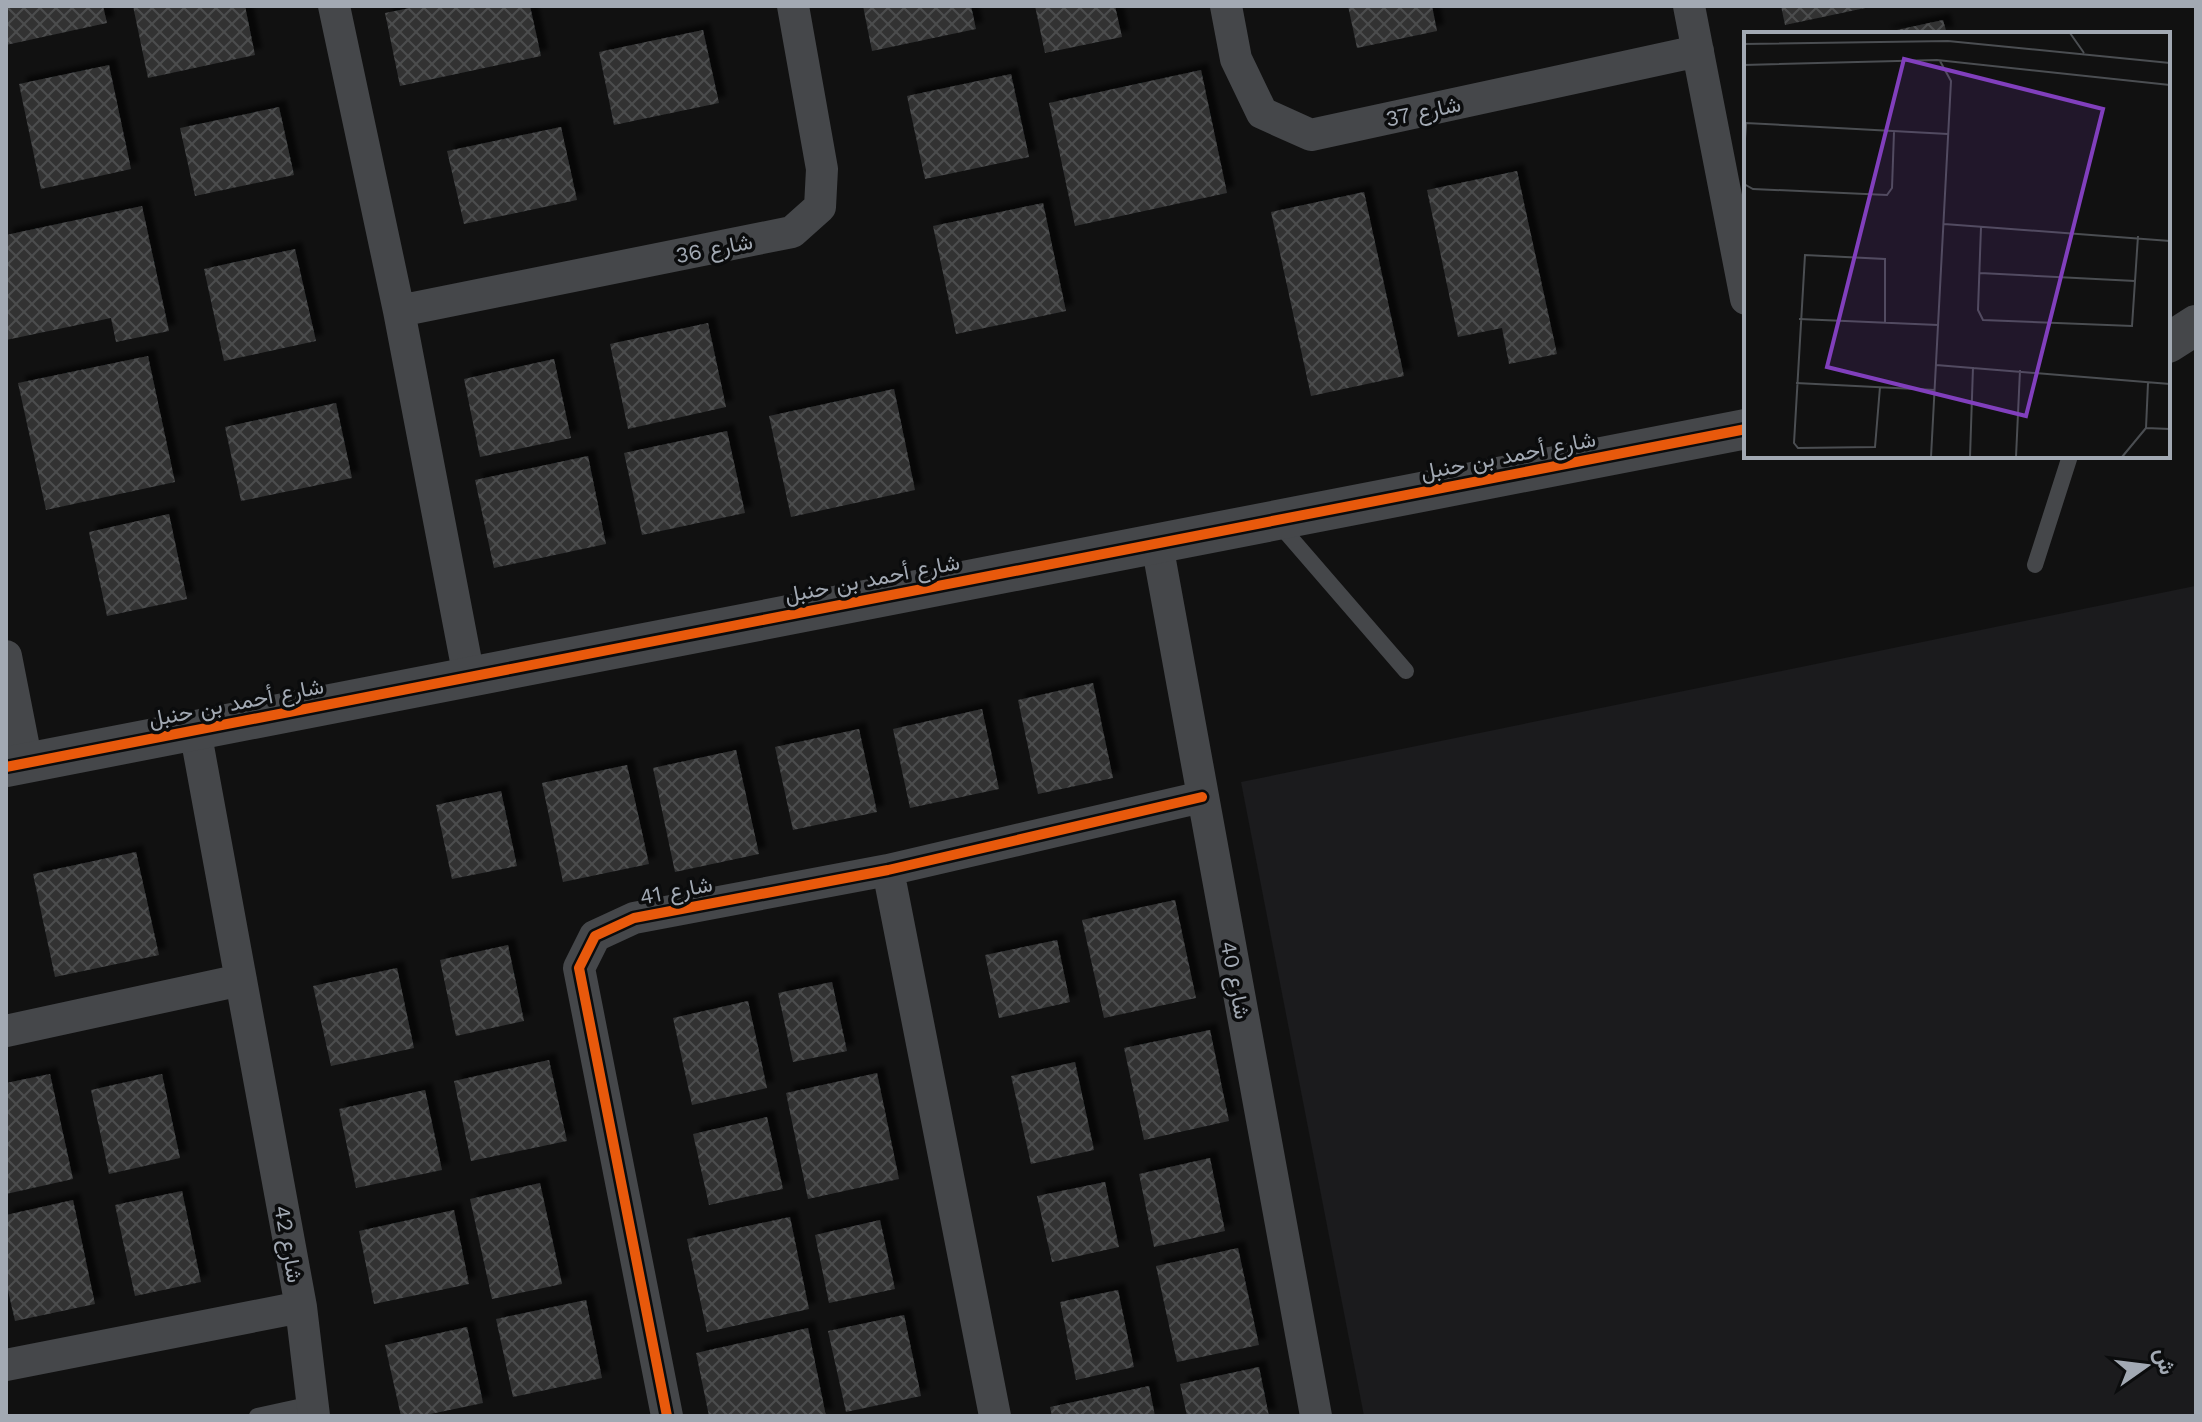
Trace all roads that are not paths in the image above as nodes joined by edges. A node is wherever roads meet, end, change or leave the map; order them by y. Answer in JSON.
{"nodes":[{"id":1,"x":334,"y":6,"type":"edge"},
{"id":2,"x":793,"y":6,"type":"edge"},
{"id":3,"x":1226,"y":6,"type":"edge"},
{"id":4,"x":1689,"y":6,"type":"edge"},
{"id":5,"x":1698,"y":51,"type":"junction"},
{"id":6,"x":1744,"y":289,"type":"edge"},
{"id":7,"x":399,"y":311,"type":"junction"},
{"id":8,"x":2196,"y":325,"type":"edge"},
{"id":9,"x":2170,"y":342,"type":"edge"},
{"id":10,"x":2170,"y":357,"type":"edge"},
{"id":11,"x":2196,"y":362,"type":"edge"},
{"id":12,"x":1744,"y":429,"type":"edge"},
{"id":13,"x":2069,"y":458,"type":"edge"},
{"id":14,"x":1276,"y":520,"type":"junction"},
{"id":15,"x":1157,"y":544,"type":"junction"},
{"id":16,"x":2035,"y":565,"type":"dead end"},
{"id":17,"x":6,"y":656,"type":"edge"},
{"id":18,"x":1406,"y":671,"type":"dead end"},
{"id":19,"x":469,"y":677,"type":"junction"},
{"id":20,"x":195,"y":730,"type":"junction"},
{"id":21,"x":16,"y":765,"type":"edge"},
{"id":22,"x":1202,"y":797,"type":"junction"},
{"id":23,"x":888,"y":870,"type":"junction"},
{"id":24,"x":241,"y":980,"type":"junction"},
{"id":25,"x":6,"y":1031,"type":"edge"},
{"id":26,"x":301,"y":1307,"type":"junction"},
{"id":27,"x":6,"y":1365,"type":"edge"},
{"id":28,"x":313,"y":1410,"type":"edge"},
{"id":29,"x":257,"y":1416,"type":"edge"},
{"id":30,"x":667,"y":1416,"type":"edge"},
{"id":31,"x":995,"y":1416,"type":"edge"},
{"id":32,"x":1316,"y":1416,"type":"edge"}],
"edges":[{"from":1,"to":7,"type":"street"},
{"from":2,"to":7,"type":"street","name":"شارع 36"},
{"from":3,"to":5,"type":"street","name":"شارع 37"},
{"from":4,"to":5,"type":"street"},
{"from":5,"to":6,"type":"street"},
{"from":7,"to":19,"type":"street"},
{"from":8,"to":9,"type":"street"},
{"from":10,"to":11,"type":"street"},
{"from":12,"to":14,"type":"street","name":"شارع أحمد بن حنبل"},
{"from":13,"to":16,"type":"lane"},
{"from":14,"to":15,"type":"street","name":"شارع أحمد بن حنبل"},
{"from":14,"to":18,"type":"lane"},
{"from":15,"to":19,"type":"street","name":"شارع أحمد بن حنبل"},
{"from":15,"to":22,"type":"street","name":"شارع 40"},
{"from":17,"to":21,"type":"street"},
{"from":19,"to":20,"type":"street","name":"شارع أحمد بن حنبل"},
{"from":20,"to":21,"type":"street","name":"شارع أحمد بن حنبل"},
{"from":20,"to":24,"type":"street","name":"شارع 42"},
{"from":22,"to":23,"type":"street","name":"شارع 41"},
{"from":22,"to":32,"type":"street","name":"شارع 40"},
{"from":23,"to":30,"type":"street","name":"شارع 41"},
{"from":23,"to":31,"type":"street"},
{"from":24,"to":25,"type":"street"},
{"from":24,"to":26,"type":"street","name":"شارع 42"},
{"from":26,"to":27,"type":"street","name":"شارع 42"},
{"from":26,"to":28,"type":"street"},
{"from":28,"to":29,"type":"lane"}]}
